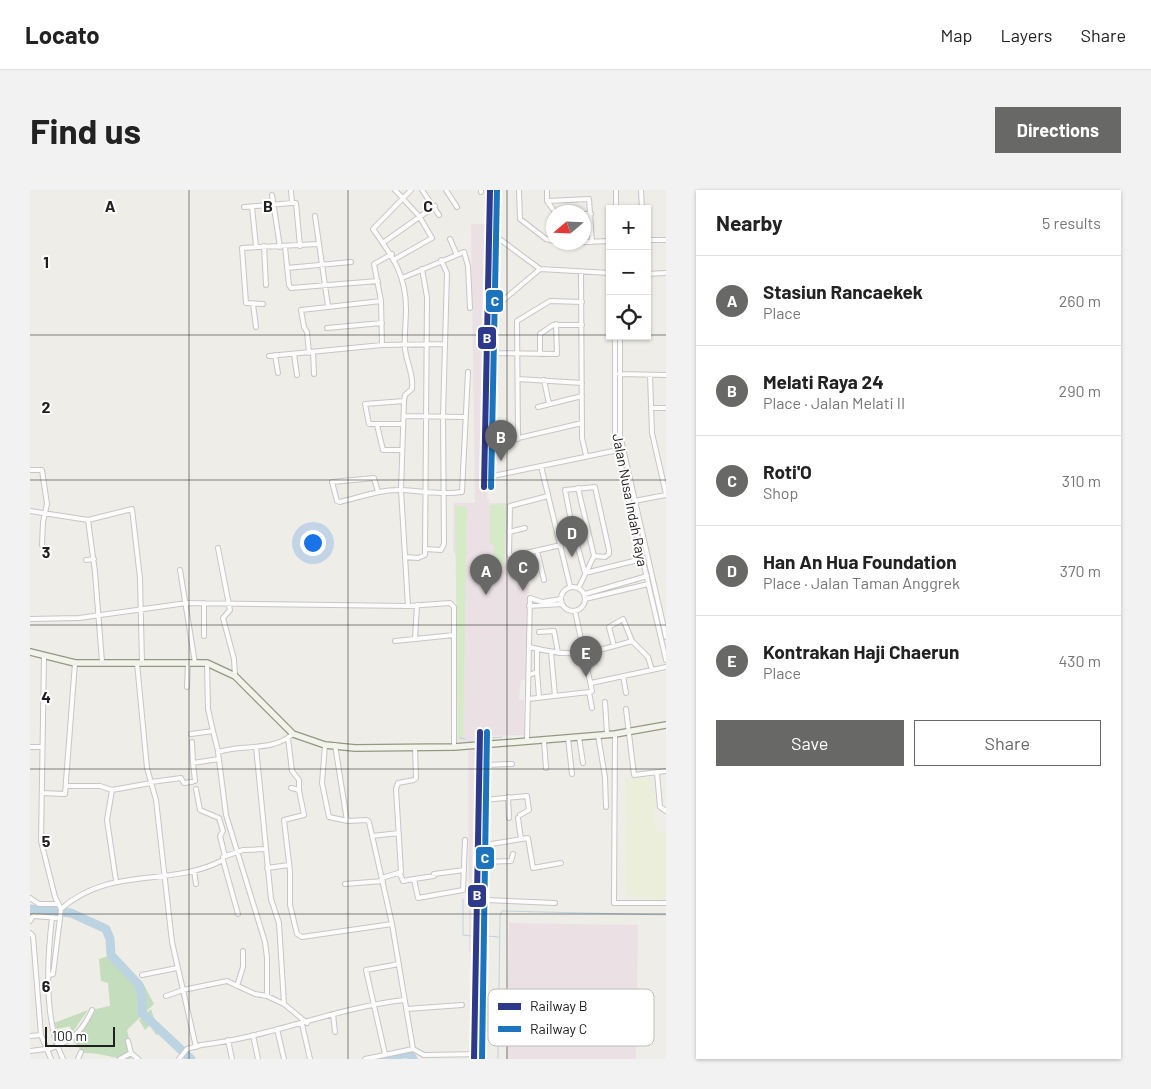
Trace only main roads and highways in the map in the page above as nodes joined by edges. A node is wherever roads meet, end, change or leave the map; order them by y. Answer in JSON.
{"nodes":[{"id":1,"x":30,"y":652,"type":"edge"},
{"id":2,"x":666,"y":725,"type":"edge"}],
"edges":[{"from":1,"to":2,"type":"main road"}]}
